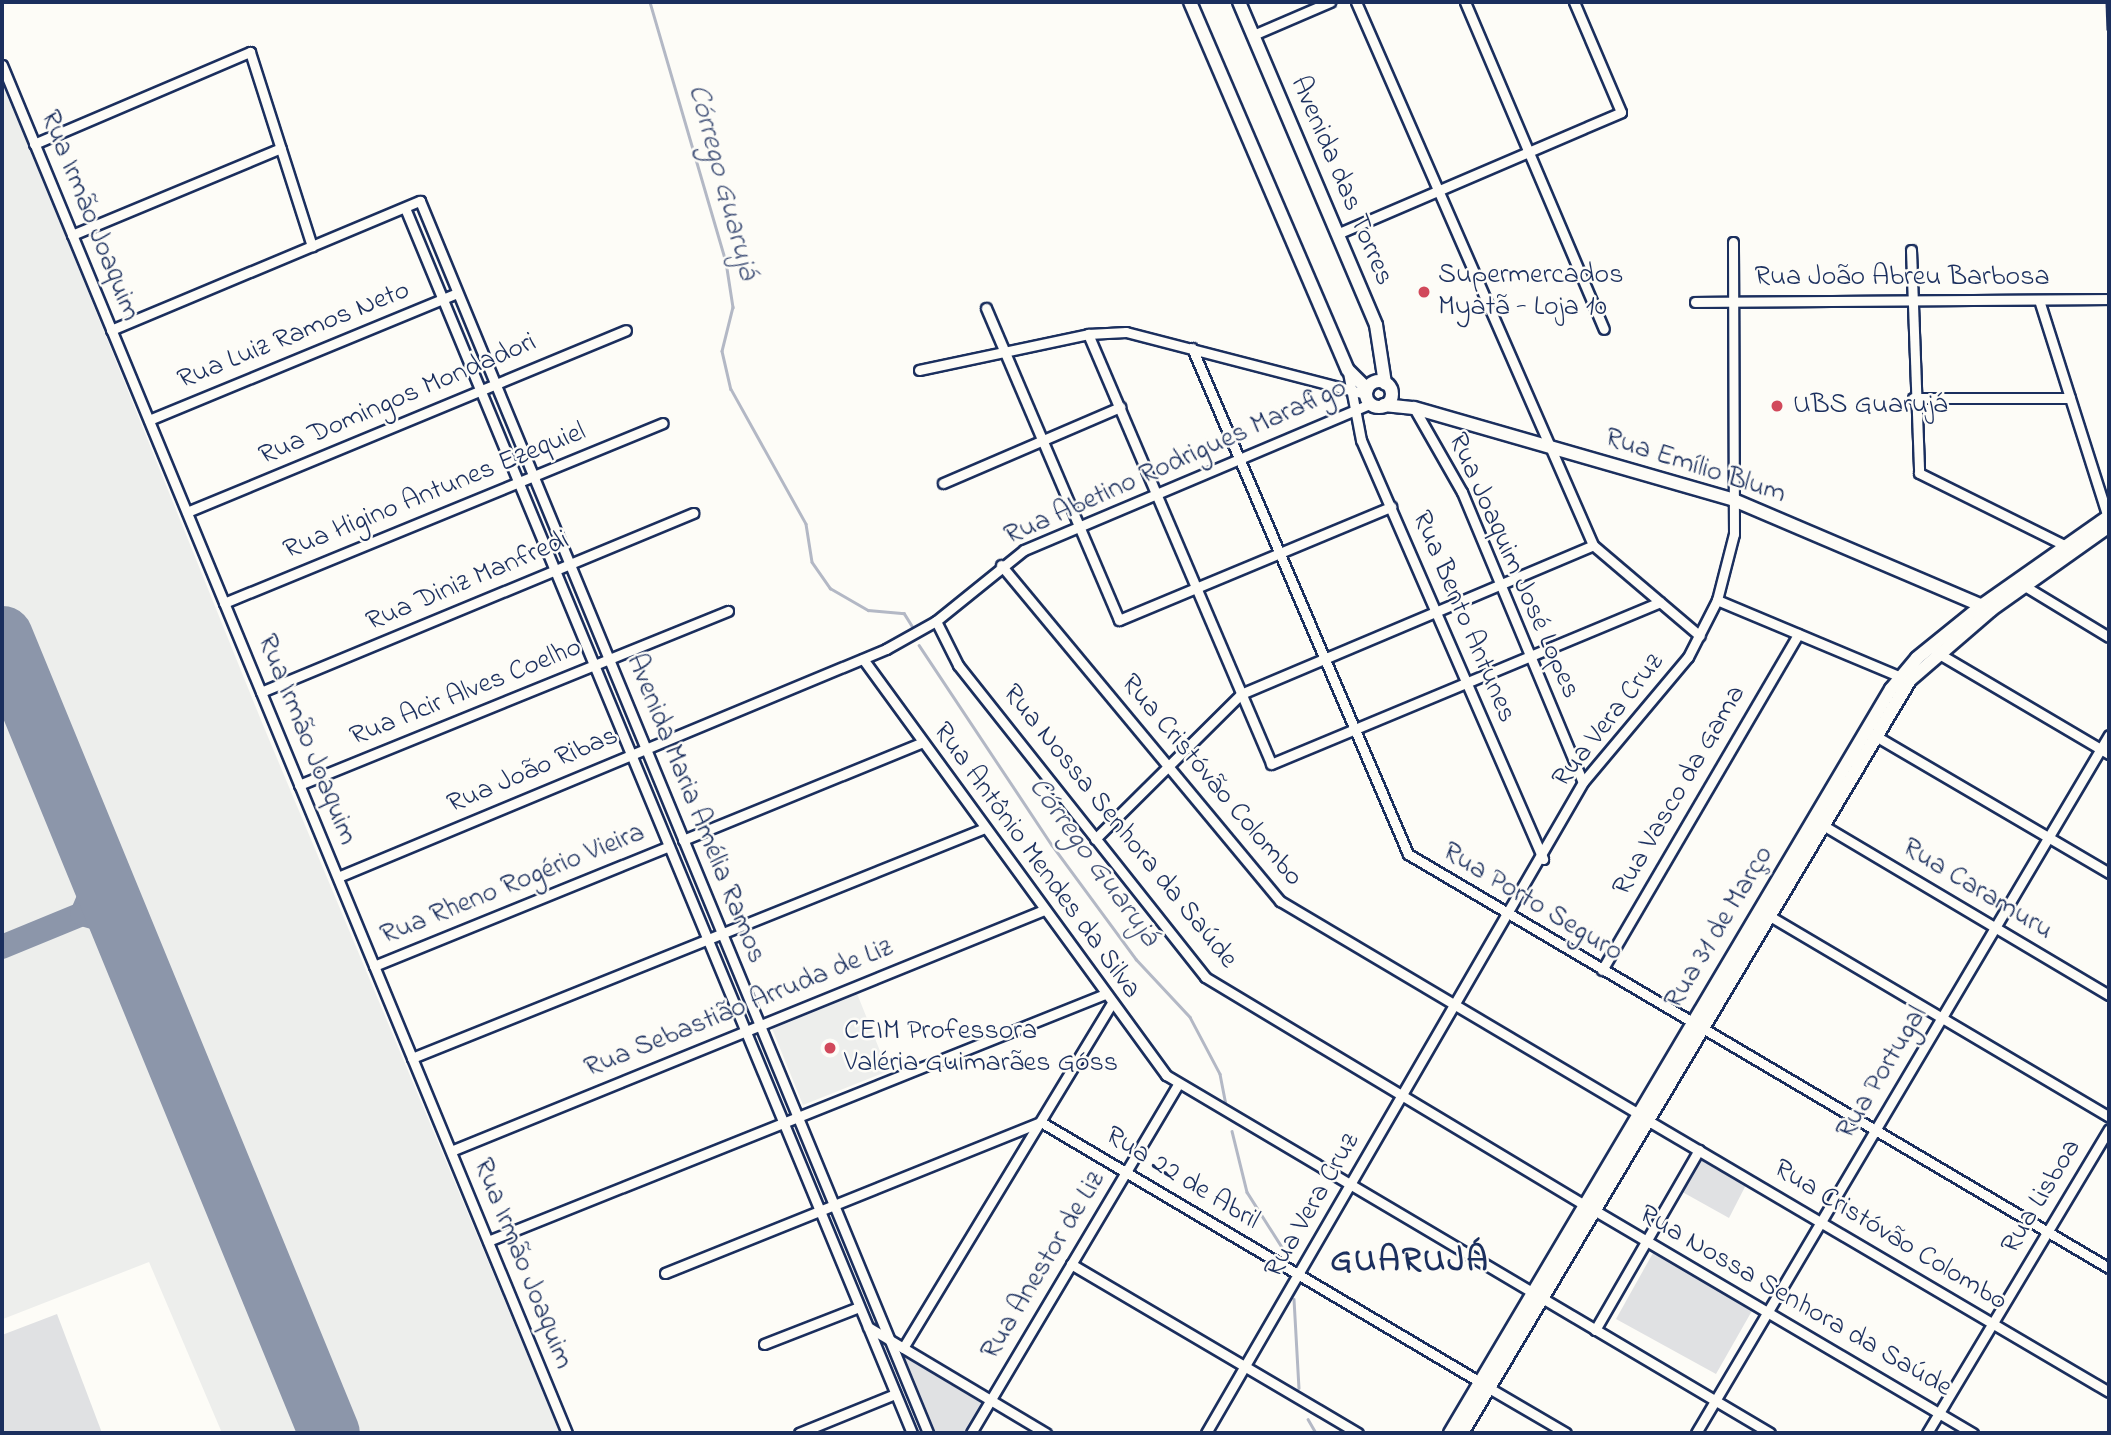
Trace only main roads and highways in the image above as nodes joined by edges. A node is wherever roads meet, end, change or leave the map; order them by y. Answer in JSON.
{"nodes":[{"id":1,"x":1190,"y":2,"type":"edge"},
{"id":2,"x":1239,"y":2,"type":"edge"},
{"id":3,"x":1388,"y":388,"type":"junction"},
{"id":4,"x":1368,"y":396,"type":"junction"},
{"id":5,"x":1384,"y":405,"type":"junction"},
{"id":6,"x":1414,"y":408,"type":"junction"},
{"id":7,"x":2109,"y":520,"type":"edge"},
{"id":8,"x":2068,"y":547,"type":"junction"},
{"id":9,"x":1986,"y":608,"type":"junction"},
{"id":10,"x":1697,"y":1026,"type":"junction"},
{"id":11,"x":1485,"y":1385,"type":"junction"},
{"id":12,"x":1450,"y":1433,"type":"edge"},
{"id":13,"x":1462,"y":1433,"type":"edge"}],
"edges":[{"from":1,"to":4,"type":"main road"},
{"from":2,"to":3,"type":"main road","name":"Avenida das Torres"},
{"from":3,"to":4,"type":"main road"},
{"from":3,"to":5,"type":"main road"},
{"from":3,"to":6,"type":"main road","name":"Rua Emílio Blum"},
{"from":4,"to":5,"type":"main road","name":"Rua Emílio Blum"},
{"from":5,"to":6,"type":"main road","name":"Rua Emílio Blum"},
{"from":6,"to":9,"type":"main road","name":"Rua Emílio Blum"},
{"from":7,"to":8,"type":"main road","name":"Rua 31 de Março"},
{"from":8,"to":9,"type":"main road","name":"Rua 31 de Março"},
{"from":8,"to":9,"type":"main road","name":"Rua 31 de Março"},
{"from":9,"to":10,"type":"main road","name":"Rua 31 de Março"},
{"from":9,"to":10,"type":"main road","name":"Rua 31 de Março"},
{"from":10,"to":11,"type":"main road","name":"Rua 31 de Março"},
{"from":11,"to":12,"type":"main road","name":"Rua 31 de Março"},
{"from":11,"to":13,"type":"main road","name":"Rua 31 de Março"}]}
